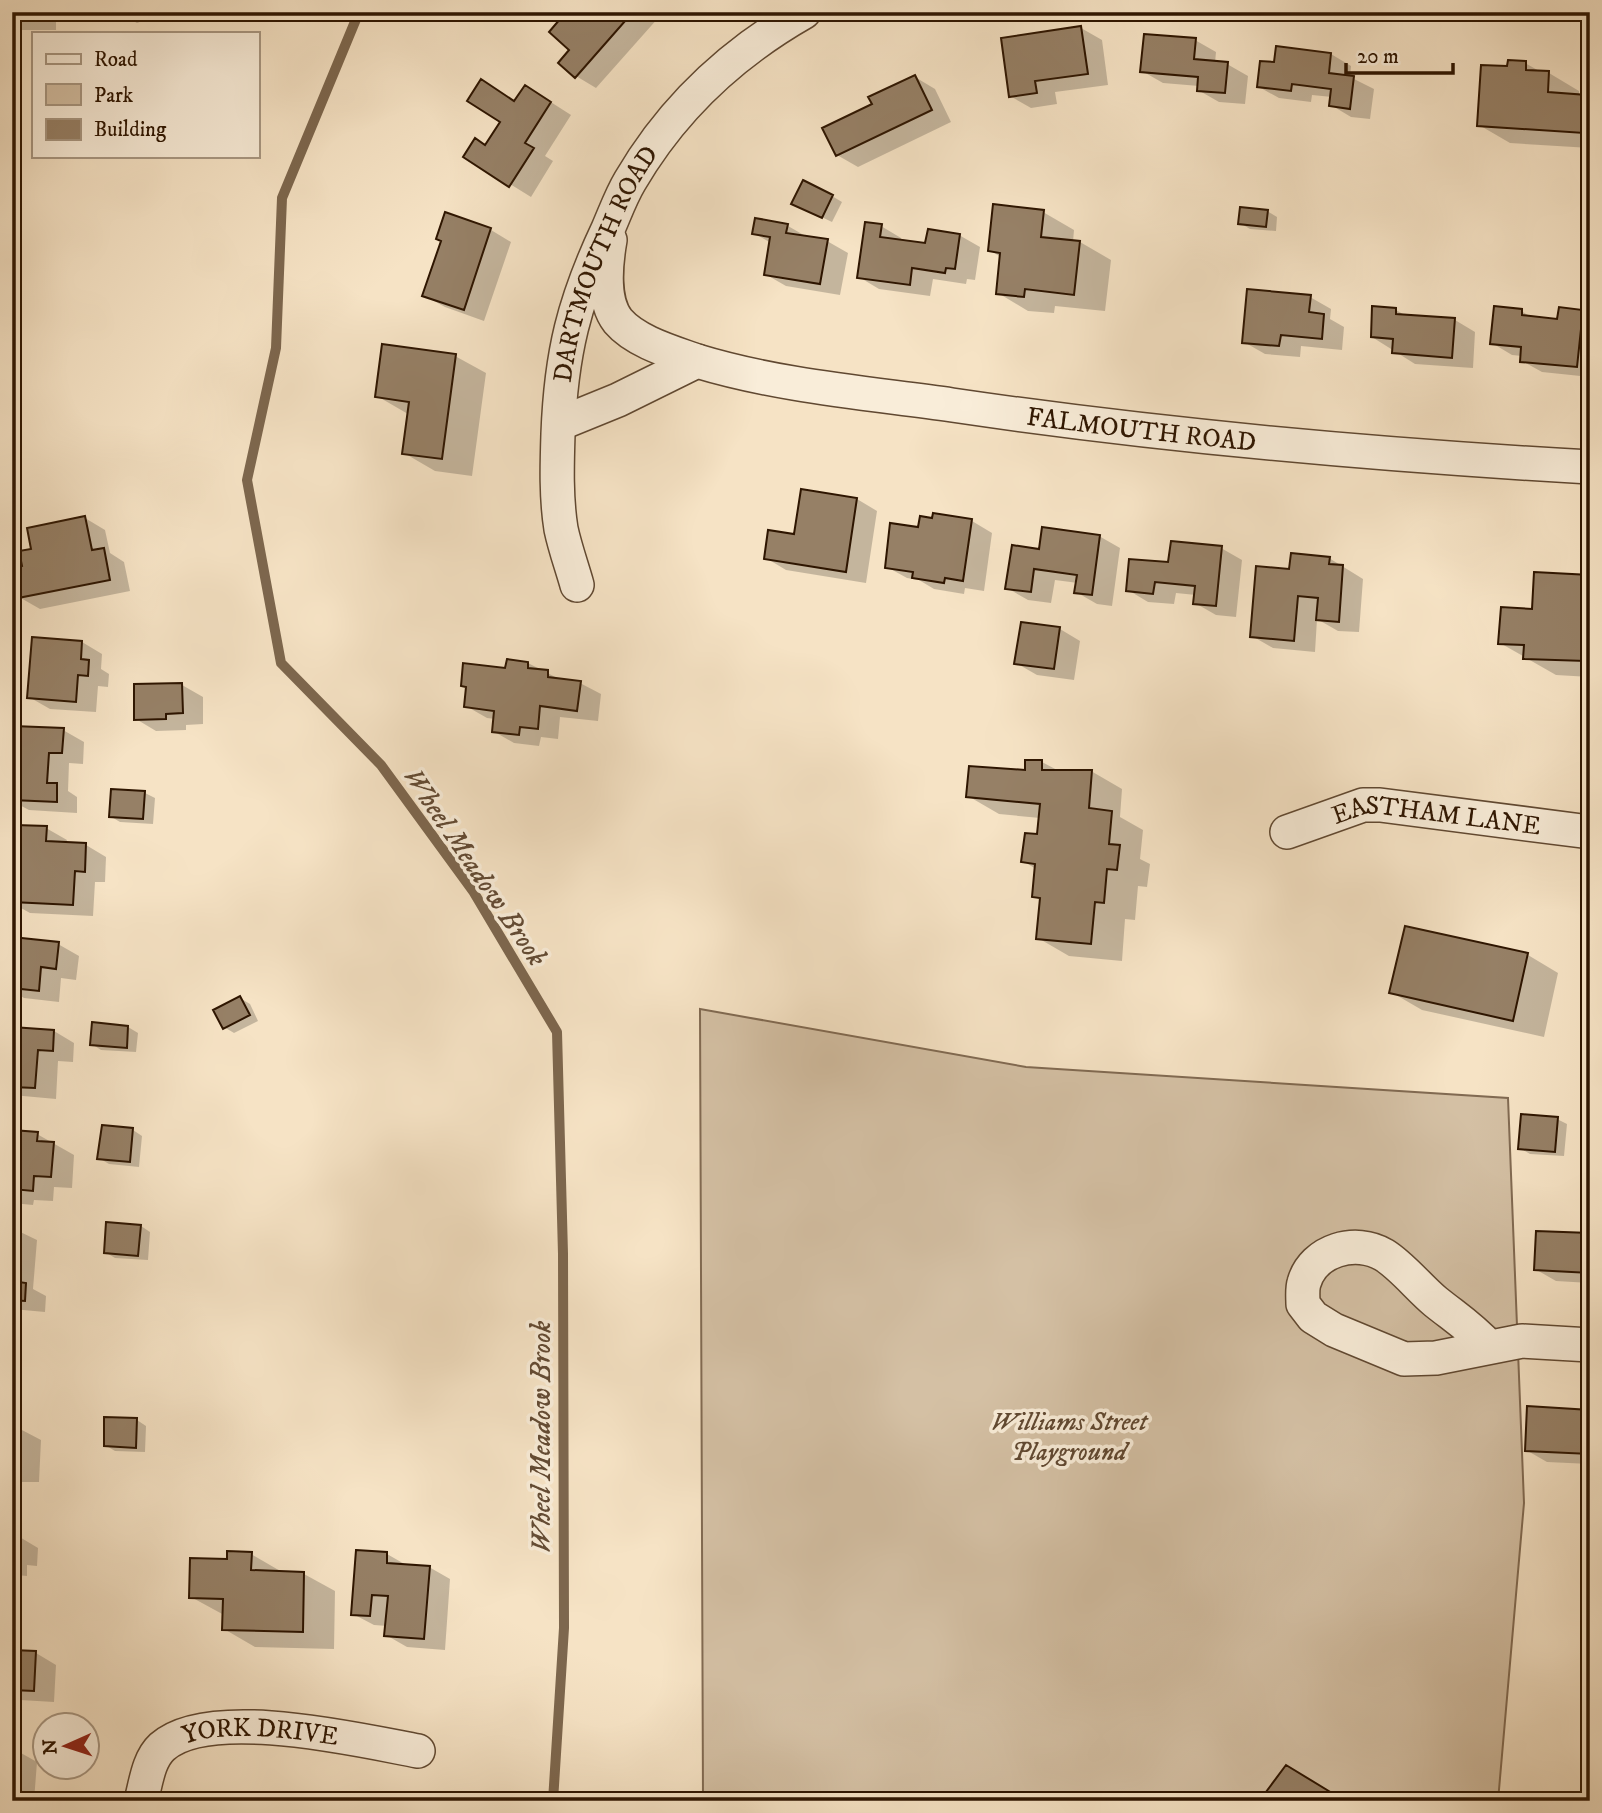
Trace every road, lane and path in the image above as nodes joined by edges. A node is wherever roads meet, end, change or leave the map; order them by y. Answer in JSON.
{"nodes":[{"id":1,"x":804,"y":12,"type":"edge"},
{"id":2,"x":618,"y":206,"type":"junction"},
{"id":3,"x":697,"y":361,"type":"junction"},
{"id":4,"x":559,"y":424,"type":"junction"},
{"id":5,"x":1590,"y":467,"type":"edge"},
{"id":6,"x":577,"y":585,"type":"dead end"},
{"id":7,"x":1287,"y":832,"type":"dead end"},
{"id":8,"x":1590,"y":832,"type":"edge"},
{"id":9,"x":1590,"y":1345,"type":"edge"},
{"id":10,"x":1489,"y":1347,"type":"junction"},
{"id":11,"x":418,"y":1751,"type":"dead end"},
{"id":12,"x":141,"y":1801,"type":"edge"}],
"edges":[{"from":1,"to":2,"type":"street","name":"DARTMOUTH ROAD"},
{"from":2,"to":3,"type":"street","name":"FALMOUTH ROAD"},
{"from":2,"to":4,"type":"street","name":"DARTMOUTH ROAD"},
{"from":3,"to":4,"type":"street"},
{"from":3,"to":5,"type":"street","name":"FALMOUTH ROAD"},
{"from":4,"to":6,"type":"street","name":"DARTMOUTH ROAD"},
{"from":7,"to":8,"type":"street","name":"EASTHAM LANE"},
{"from":9,"to":10,"type":"street"},
{"from":10,"to":10,"type":"street"},
{"from":11,"to":12,"type":"street","name":"YORK DRIVE"}]}
